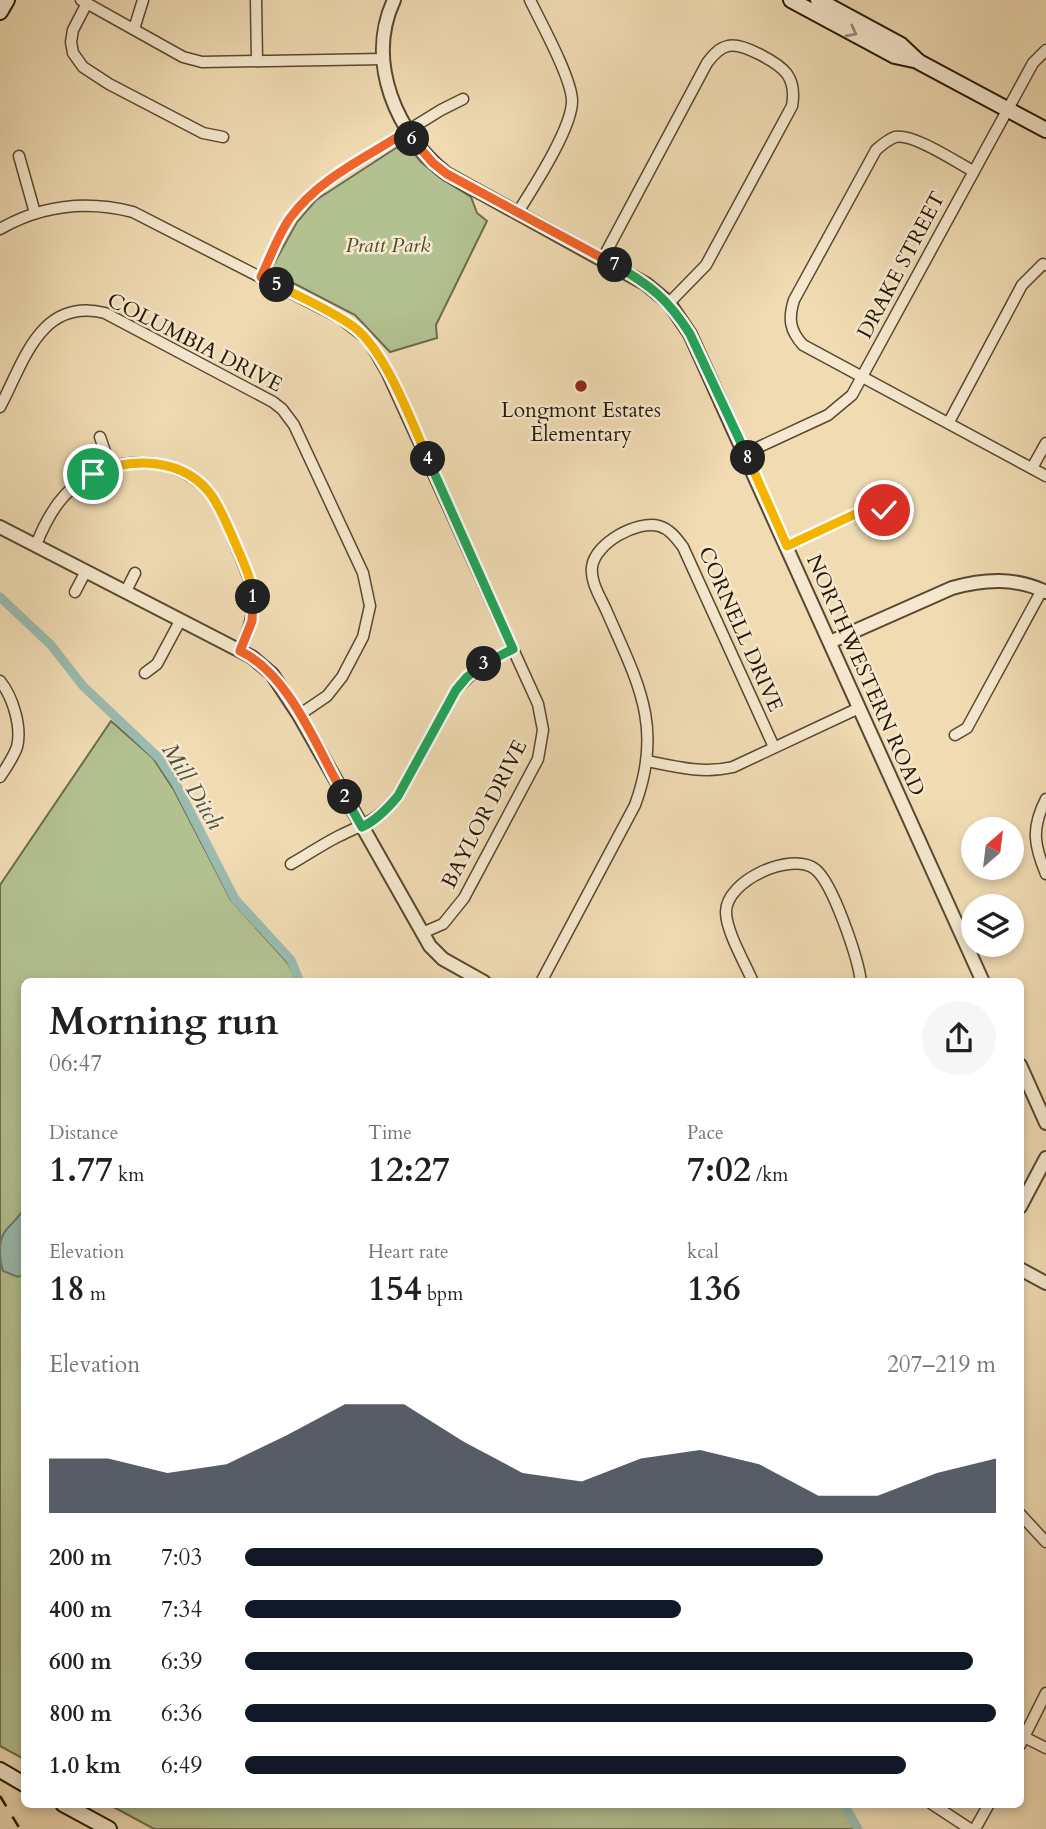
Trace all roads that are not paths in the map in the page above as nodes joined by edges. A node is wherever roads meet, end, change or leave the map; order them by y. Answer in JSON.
{"nodes":[{"id":1,"x":6,"y":0,"type":"edge"},
{"id":2,"x":143,"y":0,"type":"edge"},
{"id":3,"x":256,"y":0,"type":"edge"},
{"id":4,"x":394,"y":0,"type":"edge"},
{"id":5,"x":530,"y":0,"type":"edge"},
{"id":6,"x":792,"y":0,"type":"edge"},
{"id":7,"x":818,"y":0,"type":"edge"},
{"id":8,"x":84,"y":1,"type":"edge"},
{"id":9,"x":0,"y":12,"type":"edge"},
{"id":10,"x":134,"y":29,"type":"junction"},
{"id":11,"x":1046,"y":50,"type":"edge"},
{"id":12,"x":383,"y":59,"type":"junction"},
{"id":13,"x":257,"y":61,"type":"junction"},
{"id":14,"x":919,"y":62,"type":"junction"},
{"id":15,"x":463,"y":99,"type":"dead end"},
{"id":16,"x":1007,"y":109,"type":"junction"},
{"id":17,"x":1046,"y":130,"type":"edge"},
{"id":18,"x":407,"y":131,"type":"junction"},
{"id":19,"x":223,"y":137,"type":"dead end"},
{"id":20,"x":19,"y":156,"type":"dead end"},
{"id":21,"x":973,"y":171,"type":"junction"},
{"id":22,"x":35,"y":212,"type":"junction"},
{"id":23,"x":518,"y":212,"type":"junction"},
{"id":24,"x":0,"y":229,"type":"edge"},
{"id":25,"x":603,"y":258,"type":"junction"},
{"id":26,"x":1046,"y":265,"type":"edge"},
{"id":27,"x":261,"y":277,"type":"junction"},
{"id":28,"x":669,"y":303,"type":"junction"},
{"id":29,"x":863,"y":377,"type":"junction"},
{"id":30,"x":0,"y":407,"type":"edge"},
{"id":31,"x":949,"y":422,"type":"junction"},
{"id":32,"x":100,"y":437,"type":"dead end"},
{"id":33,"x":1046,"y":443,"type":"edge"},
{"id":34,"x":746,"y":453,"type":"junction"},
{"id":35,"x":110,"y":466,"type":"junction"},
{"id":36,"x":1032,"y":468,"type":"junction"},
{"id":37,"x":1046,"y":476,"type":"edge"},
{"id":38,"x":884,"y":510,"type":"dead end"},
{"id":39,"x":0,"y":527,"type":"edge"},
{"id":40,"x":36,"y":545,"type":"junction"},
{"id":41,"x":787,"y":546,"type":"junction"},
{"id":42,"x":86,"y":571,"type":"junction"},
{"id":43,"x":135,"y":573,"type":"dead end"},
{"id":44,"x":1044,"y":591,"type":"edge"},
{"id":45,"x":75,"y":592,"type":"dead end"},
{"id":46,"x":126,"y":592,"type":"junction"},
{"id":47,"x":180,"y":621,"type":"junction"},
{"id":48,"x":830,"y":642,"type":"junction"},
{"id":49,"x":513,"y":649,"type":"junction"},
{"id":50,"x":240,"y":651,"type":"junction"},
{"id":51,"x":145,"y":673,"type":"dead end"},
{"id":52,"x":0,"y":681,"type":"edge"},
{"id":53,"x":859,"y":708,"type":"junction"},
{"id":54,"x":299,"y":715,"type":"junction"},
{"id":55,"x":955,"y":734,"type":"dead end"},
{"id":56,"x":774,"y":747,"type":"junction"},
{"id":57,"x":647,"y":761,"type":"junction"},
{"id":58,"x":0,"y":777,"type":"edge"},
{"id":59,"x":1046,"y":799,"type":"edge"},
{"id":60,"x":362,"y":827,"type":"junction"},
{"id":61,"x":291,"y":864,"type":"dead end"},
{"id":62,"x":1046,"y":874,"type":"edge"},
{"id":63,"x":422,"y":933,"type":"junction"},
{"id":64,"x":477,"y":978,"type":"edge"},
{"id":65,"x":543,"y":978,"type":"edge"},
{"id":66,"x":751,"y":978,"type":"edge"},
{"id":67,"x":860,"y":978,"type":"edge"},
{"id":68,"x":981,"y":978,"type":"edge"},
{"id":69,"x":1024,"y":1074,"type":"edge"},
{"id":70,"x":1046,"y":1123,"type":"edge"},
{"id":71,"x":1044,"y":1166,"type":"edge"},
{"id":72,"x":1024,"y":1200,"type":"edge"},
{"id":73,"x":1024,"y":1271,"type":"edge"},
{"id":74,"x":1046,"y":1283,"type":"edge"},
{"id":75,"x":1024,"y":1518,"type":"edge"},
{"id":76,"x":1046,"y":1542,"type":"edge"},
{"id":77,"x":1046,"y":1693,"type":"edge"},
{"id":78,"x":1024,"y":1735,"type":"edge"},
{"id":79,"x":1024,"y":1740,"type":"edge"},
{"id":80,"x":1046,"y":1748,"type":"edge"},
{"id":81,"x":0,"y":1770,"type":"edge"},
{"id":82,"x":21,"y":1782,"type":"edge"},
{"id":83,"x":70,"y":1808,"type":"edge"},
{"id":84,"x":938,"y":1808,"type":"edge"},
{"id":85,"x":987,"y":1808,"type":"edge"},
{"id":86,"x":109,"y":1829,"type":"edge"},
{"id":87,"x":970,"y":1829,"type":"edge"},
{"id":88,"x":975,"y":1829,"type":"edge"}],
"edges":[{"from":1,"to":9,"type":"main road"},
{"from":2,"to":10,"type":"street"},
{"from":3,"to":13,"type":"street"},
{"from":4,"to":12,"type":"street","name":"NORTHWESTERN ROAD"},
{"from":5,"to":23,"type":"street"},
{"from":6,"to":14,"type":"main road","one_way":true},
{"from":7,"to":14,"type":"main road"},
{"from":8,"to":10,"type":"street"},
{"from":8,"to":19,"type":"street"},
{"from":10,"to":13,"type":"street"},
{"from":11,"to":16,"type":"street","name":"DRAKE STREET"},
{"from":12,"to":13,"type":"street"},
{"from":12,"to":18,"type":"street","name":"NORTHWESTERN ROAD"},
{"from":14,"to":16,"type":"main road"},
{"from":15,"to":18,"type":"street"},
{"from":16,"to":17,"type":"main road"},
{"from":16,"to":21,"type":"street","name":"DRAKE STREET"},
{"from":18,"to":23,"type":"street","name":"NORTHWESTERN ROAD"},
{"from":18,"to":27,"type":"street"},
{"from":20,"to":22,"type":"street"},
{"from":21,"to":29,"type":"street","name":"DRAKE STREET"},
{"from":21,"to":29,"type":"street"},
{"from":22,"to":24,"type":"street","name":"BAYLOR DRIVE"},
{"from":22,"to":27,"type":"street","name":"BAYLOR DRIVE"},
{"from":23,"to":25,"type":"street","name":"NORTHWESTERN ROAD"},
{"from":25,"to":28,"type":"street","name":"NORTHWESTERN ROAD"},
{"from":25,"to":28,"type":"street"},
{"from":26,"to":31,"type":"street"},
{"from":27,"to":49,"type":"street","name":"BAYLOR DRIVE"},
{"from":28,"to":34,"type":"street","name":"NORTHWESTERN ROAD"},
{"from":29,"to":31,"type":"street"},
{"from":29,"to":34,"type":"street","name":"DRAKE STREET"},
{"from":30,"to":54,"type":"street","name":"COLUMBIA DRIVE"},
{"from":31,"to":36,"type":"street"},
{"from":32,"to":35,"type":"street"},
{"from":33,"to":36,"type":"street"},
{"from":34,"to":41,"type":"street","name":"NORTHWESTERN ROAD"},
{"from":35,"to":40,"type":"street"},
{"from":35,"to":50,"type":"street"},
{"from":36,"to":37,"type":"street"},
{"from":38,"to":41,"type":"street"},
{"from":39,"to":40,"type":"street"},
{"from":40,"to":42,"type":"street"},
{"from":41,"to":48,"type":"street","name":"NORTHWESTERN ROAD"},
{"from":42,"to":45,"type":"street"},
{"from":42,"to":46,"type":"street"},
{"from":43,"to":46,"type":"street"},
{"from":44,"to":48,"type":"street"},
{"from":44,"to":55,"type":"street"},
{"from":46,"to":47,"type":"street"},
{"from":47,"to":50,"type":"street"},
{"from":47,"to":51,"type":"street"},
{"from":48,"to":53,"type":"street","name":"NORTHWESTERN ROAD"},
{"from":49,"to":60,"type":"street"},
{"from":49,"to":63,"type":"street","name":"BAYLOR DRIVE"},
{"from":50,"to":54,"type":"street"},
{"from":52,"to":58,"type":"street"},
{"from":53,"to":56,"type":"street"},
{"from":53,"to":68,"type":"street","name":"NORTHWESTERN ROAD"},
{"from":54,"to":60,"type":"street"},
{"from":56,"to":57,"type":"street"},
{"from":56,"to":57,"type":"street","name":"CORNELL DRIVE"},
{"from":57,"to":65,"type":"street","name":"CORNELL DRIVE"},
{"from":59,"to":62,"type":"street"},
{"from":60,"to":61,"type":"street"},
{"from":60,"to":63,"type":"street"},
{"from":63,"to":64,"type":"street"},
{"from":66,"to":67,"type":"street"},
{"from":69,"to":70,"type":"street"},
{"from":71,"to":72,"type":"street"},
{"from":73,"to":74,"type":"street"},
{"from":75,"to":76,"type":"street"},
{"from":77,"to":78,"type":"street"},
{"from":79,"to":80,"type":"street"},
{"from":81,"to":82,"type":"main road"},
{"from":83,"to":86,"type":"main road"},
{"from":84,"to":87,"type":"street"},
{"from":85,"to":88,"type":"street"}]}
